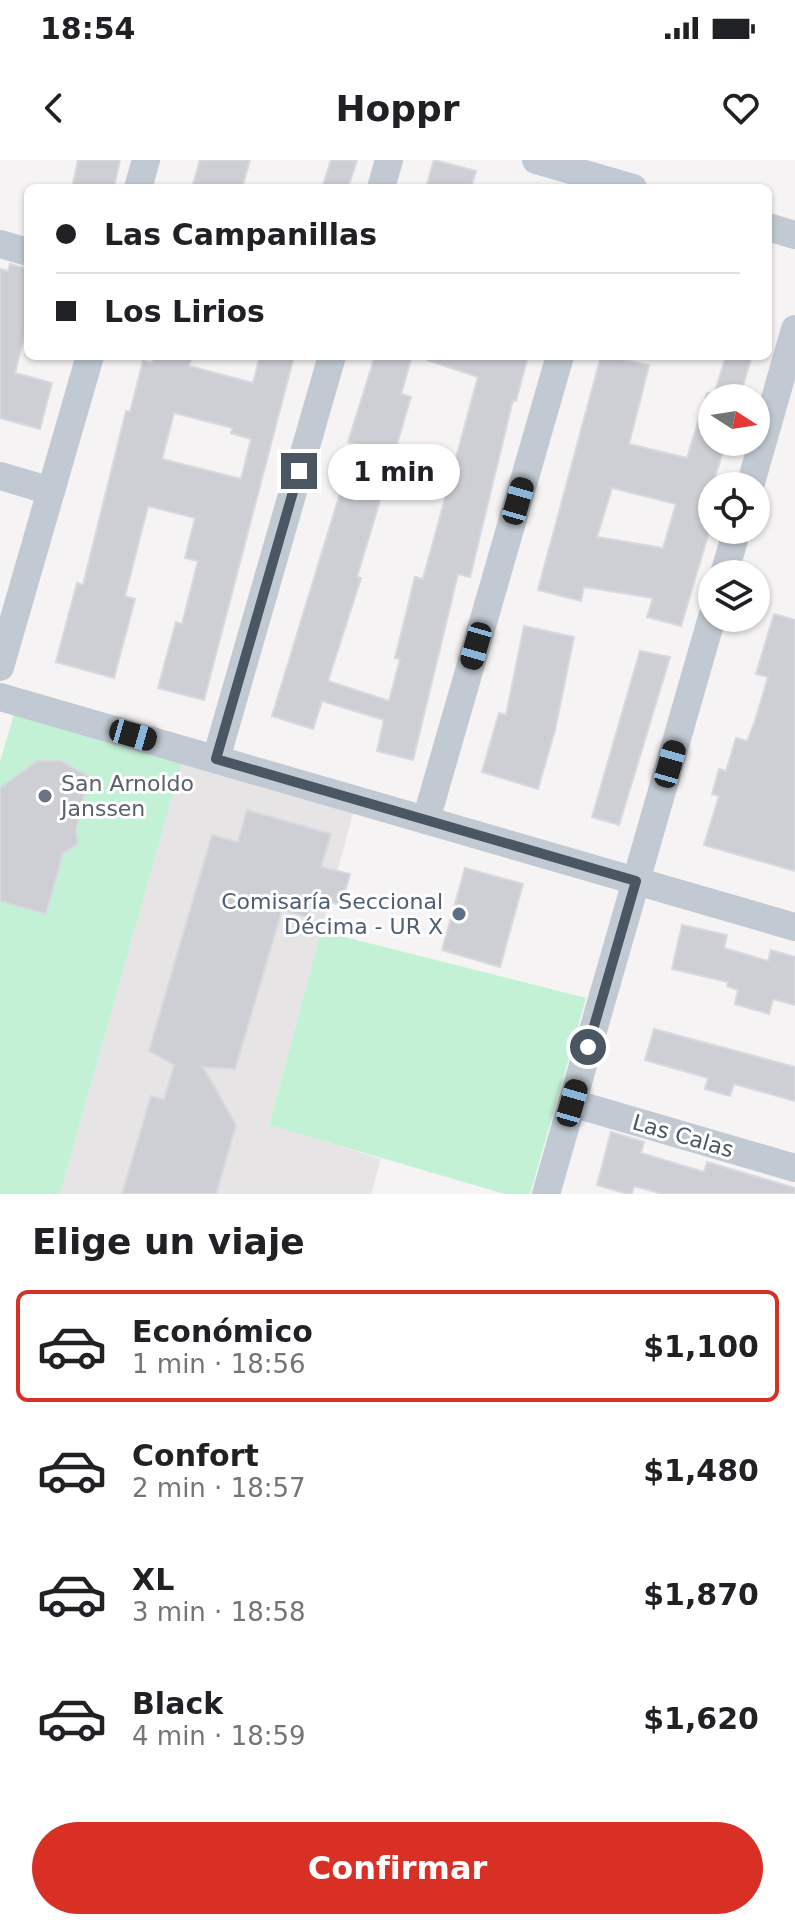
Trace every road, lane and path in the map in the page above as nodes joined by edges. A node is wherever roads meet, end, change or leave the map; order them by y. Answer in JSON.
{"nodes":[{"id":1,"x":146,"y":160,"type":"edge"},
{"id":2,"x":389,"y":160,"type":"edge"},
{"id":3,"x":536,"y":160,"type":"edge"},
{"id":4,"x":139,"y":184,"type":"edge"},
{"id":5,"x":382,"y":184,"type":"edge"},
{"id":6,"x":611,"y":184,"type":"edge"},
{"id":7,"x":772,"y":228,"type":"edge"},
{"id":8,"x":795,"y":235,"type":"edge"},
{"id":9,"x":0,"y":244,"type":"edge"},
{"id":10,"x":24,"y":251,"type":"edge"},
{"id":11,"x":795,"y":329,"type":"edge"},
{"id":12,"x":89,"y":360,"type":"edge"},
{"id":13,"x":331,"y":360,"type":"edge"},
{"id":14,"x":559,"y":360,"type":"edge"},
{"id":15,"x":754,"y":472,"type":"edge"},
{"id":16,"x":0,"y":476,"type":"edge"},
{"id":17,"x":51,"y":491,"type":"junction"},
{"id":18,"x":708,"y":632,"type":"edge"},
{"id":19,"x":0,"y":667,"type":"edge"},
{"id":20,"x":0,"y":697,"type":"edge"},
{"id":21,"x":216,"y":759,"type":"junction"},
{"id":22,"x":426,"y":820,"type":"junction"},
{"id":23,"x":636,"y":881,"type":"junction"},
{"id":24,"x":795,"y":927,"type":"edge"},
{"id":25,"x":572,"y":1103,"type":"junction"},
{"id":26,"x":795,"y":1168,"type":"edge"},
{"id":27,"x":546,"y":1194,"type":"edge"}],
"edges":[{"from":1,"to":4,"type":"street"},
{"from":2,"to":5,"type":"street"},
{"from":3,"to":6,"type":"street"},
{"from":7,"to":8,"type":"street"},
{"from":9,"to":10,"type":"street"},
{"from":11,"to":15,"type":"street"},
{"from":12,"to":17,"type":"street"},
{"from":13,"to":21,"type":"street"},
{"from":14,"to":22,"type":"street"},
{"from":16,"to":17,"type":"street"},
{"from":17,"to":19,"type":"street"},
{"from":18,"to":23,"type":"street"},
{"from":20,"to":21,"type":"street"},
{"from":21,"to":22,"type":"street"},
{"from":22,"to":23,"type":"street"},
{"from":23,"to":24,"type":"street"},
{"from":23,"to":25,"type":"street"},
{"from":25,"to":26,"type":"street","name":"Las Calas"},
{"from":25,"to":27,"type":"street"}]}
